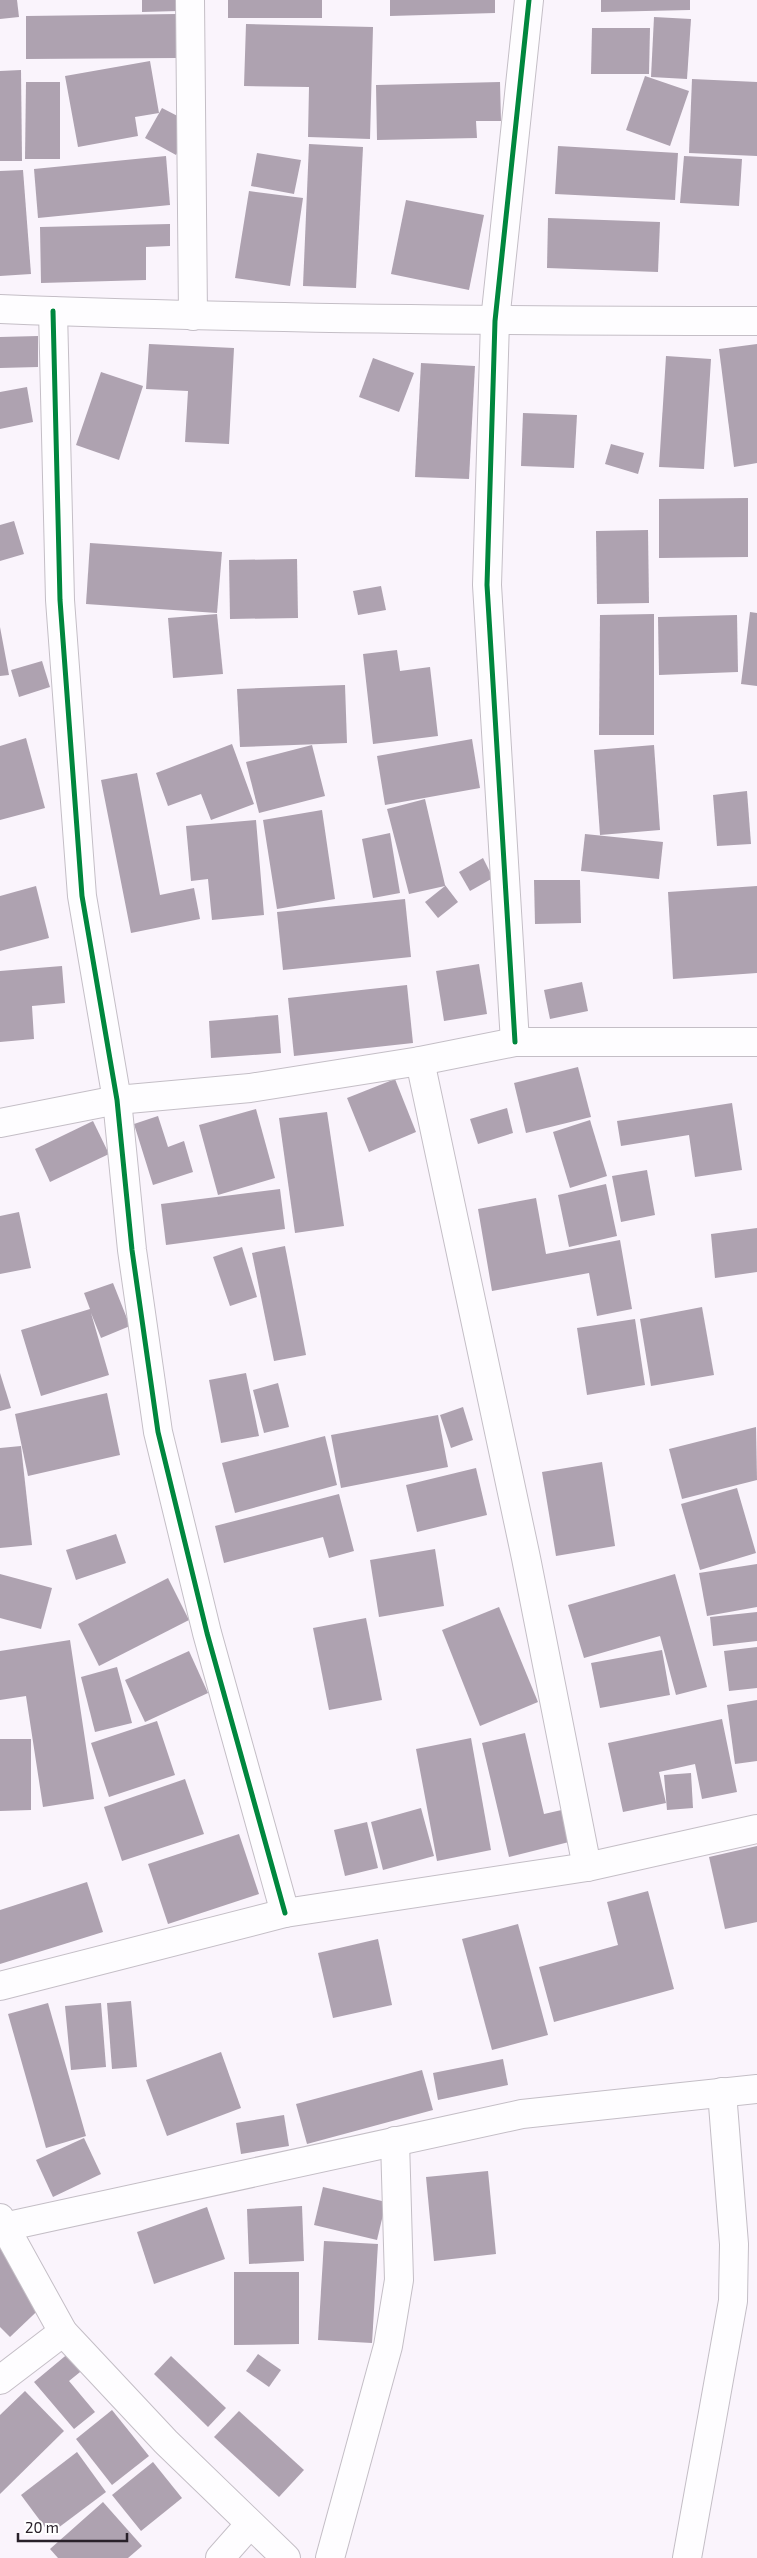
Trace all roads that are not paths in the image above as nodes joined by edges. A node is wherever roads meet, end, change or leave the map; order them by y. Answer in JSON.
{"nodes":[{"id":1,"x":190,"y":0,"type":"edge"},
{"id":2,"x":529,"y":0,"type":"edge"},
{"id":3,"x":0,"y":309,"type":"edge"},
{"id":4,"x":53,"y":311,"type":"junction"},
{"id":5,"x":194,"y":316,"type":"junction"},
{"id":6,"x":494,"y":321,"type":"junction"},
{"id":7,"x":757,"y":321,"type":"edge"},
{"id":8,"x":516,"y":1042,"type":"junction"},
{"id":9,"x":757,"y":1043,"type":"edge"},
{"id":10,"x":420,"y":1061,"type":"junction"},
{"id":11,"x":117,"y":1100,"type":"junction"},
{"id":12,"x":0,"y":1123,"type":"edge"},
{"id":13,"x":757,"y":1829,"type":"edge"},
{"id":14,"x":587,"y":1867,"type":"junction"},
{"id":15,"x":285,"y":1913,"type":"junction"},
{"id":16,"x":0,"y":1986,"type":"edge"},
{"id":17,"x":757,"y":2089,"type":"edge"},
{"id":18,"x":722,"y":2092,"type":"junction"},
{"id":19,"x":395,"y":2140,"type":"junction"},
{"id":20,"x":2,"y":2222,"type":"edge"},
{"id":21,"x":63,"y":2332,"type":"junction"},
{"id":22,"x":0,"y":2380,"type":"edge"},
{"id":23,"x":250,"y":2524,"type":"junction"},
{"id":24,"x":220,"y":2558,"type":"edge"},
{"id":25,"x":286,"y":2558,"type":"edge"},
{"id":26,"x":330,"y":2558,"type":"edge"},
{"id":27,"x":687,"y":2558,"type":"edge"}],
"edges":[{"from":1,"to":5,"type":"street"},
{"from":2,"to":6,"type":"street"},
{"from":3,"to":4,"type":"street"},
{"from":4,"to":5,"type":"street"},
{"from":4,"to":11,"type":"street"},
{"from":5,"to":6,"type":"street"},
{"from":6,"to":7,"type":"street"},
{"from":6,"to":8,"type":"street"},
{"from":8,"to":9,"type":"street"},
{"from":8,"to":10,"type":"street"},
{"from":10,"to":11,"type":"street"},
{"from":10,"to":14,"type":"street"},
{"from":11,"to":12,"type":"street"},
{"from":11,"to":15,"type":"street"},
{"from":13,"to":14,"type":"street"},
{"from":14,"to":15,"type":"street"},
{"from":15,"to":16,"type":"street"},
{"from":17,"to":18,"type":"street"},
{"from":18,"to":19,"type":"street"},
{"from":18,"to":27,"type":"street"},
{"from":19,"to":20,"type":"street"},
{"from":19,"to":26,"type":"street"},
{"from":20,"to":21,"type":"street"},
{"from":21,"to":22,"type":"street"},
{"from":21,"to":23,"type":"street"},
{"from":23,"to":24,"type":"street"},
{"from":23,"to":25,"type":"street"}]}
